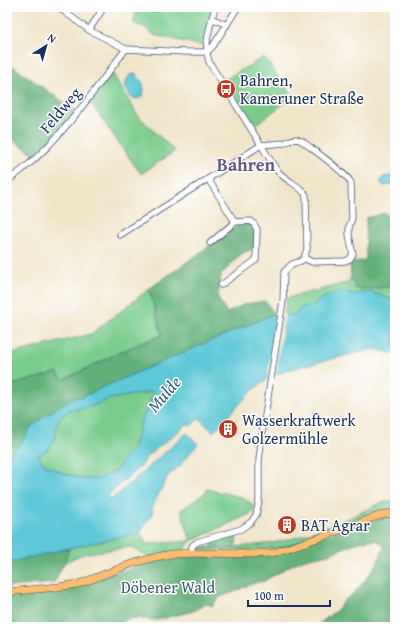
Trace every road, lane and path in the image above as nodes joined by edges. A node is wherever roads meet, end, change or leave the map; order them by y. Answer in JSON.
{"nodes":[{"id":1,"x":58,"y":7,"type":"edge"},
{"id":2,"x":104,"y":7,"type":"edge"},
{"id":3,"x":216,"y":7,"type":"edge"},
{"id":4,"x":238,"y":7,"type":"edge"},
{"id":5,"x":213,"y":19,"type":"junction"},
{"id":6,"x":227,"y":25,"type":"junction"},
{"id":7,"x":89,"y":30,"type":"junction"},
{"id":8,"x":126,"y":49,"type":"junction"},
{"id":9,"x":207,"y":52,"type":"junction"},
{"id":10,"x":261,"y":145,"type":"junction"},
{"id":11,"x":210,"y":178,"type":"junction"},
{"id":12,"x":7,"y":181,"type":"edge"},
{"id":13,"x":235,"y":222,"type":"junction"},
{"id":14,"x":120,"y":235,"type":"dead end"},
{"id":15,"x":210,"y":243,"type":"dead end"},
{"id":16,"x":304,"y":258,"type":"junction"},
{"id":17,"x":221,"y":285,"type":"dead end"},
{"id":18,"x":395,"y":513,"type":"edge"},
{"id":19,"x":192,"y":553,"type":"junction"},
{"id":20,"x":7,"y":592,"type":"edge"}],
"edges":[{"from":1,"to":7,"type":"street"},
{"from":2,"to":7,"type":"street"},
{"from":3,"to":5,"type":"street"},
{"from":4,"to":6,"type":"street"},
{"from":5,"to":6,"type":"street"},
{"from":5,"to":9,"type":"street"},
{"from":6,"to":9,"type":"street"},
{"from":7,"to":8,"type":"street"},
{"from":8,"to":9,"type":"street"},
{"from":8,"to":12,"type":"street","name":"Feldweg"},
{"from":9,"to":10,"type":"street"},
{"from":10,"to":11,"type":"street"},
{"from":10,"to":16,"type":"street"},
{"from":10,"to":16,"type":"street"},
{"from":11,"to":13,"type":"street"},
{"from":11,"to":14,"type":"street"},
{"from":13,"to":15,"type":"street"},
{"from":13,"to":17,"type":"street"},
{"from":16,"to":19,"type":"street"},
{"from":18,"to":19,"type":"main road"},
{"from":19,"to":20,"type":"main road"}]}
